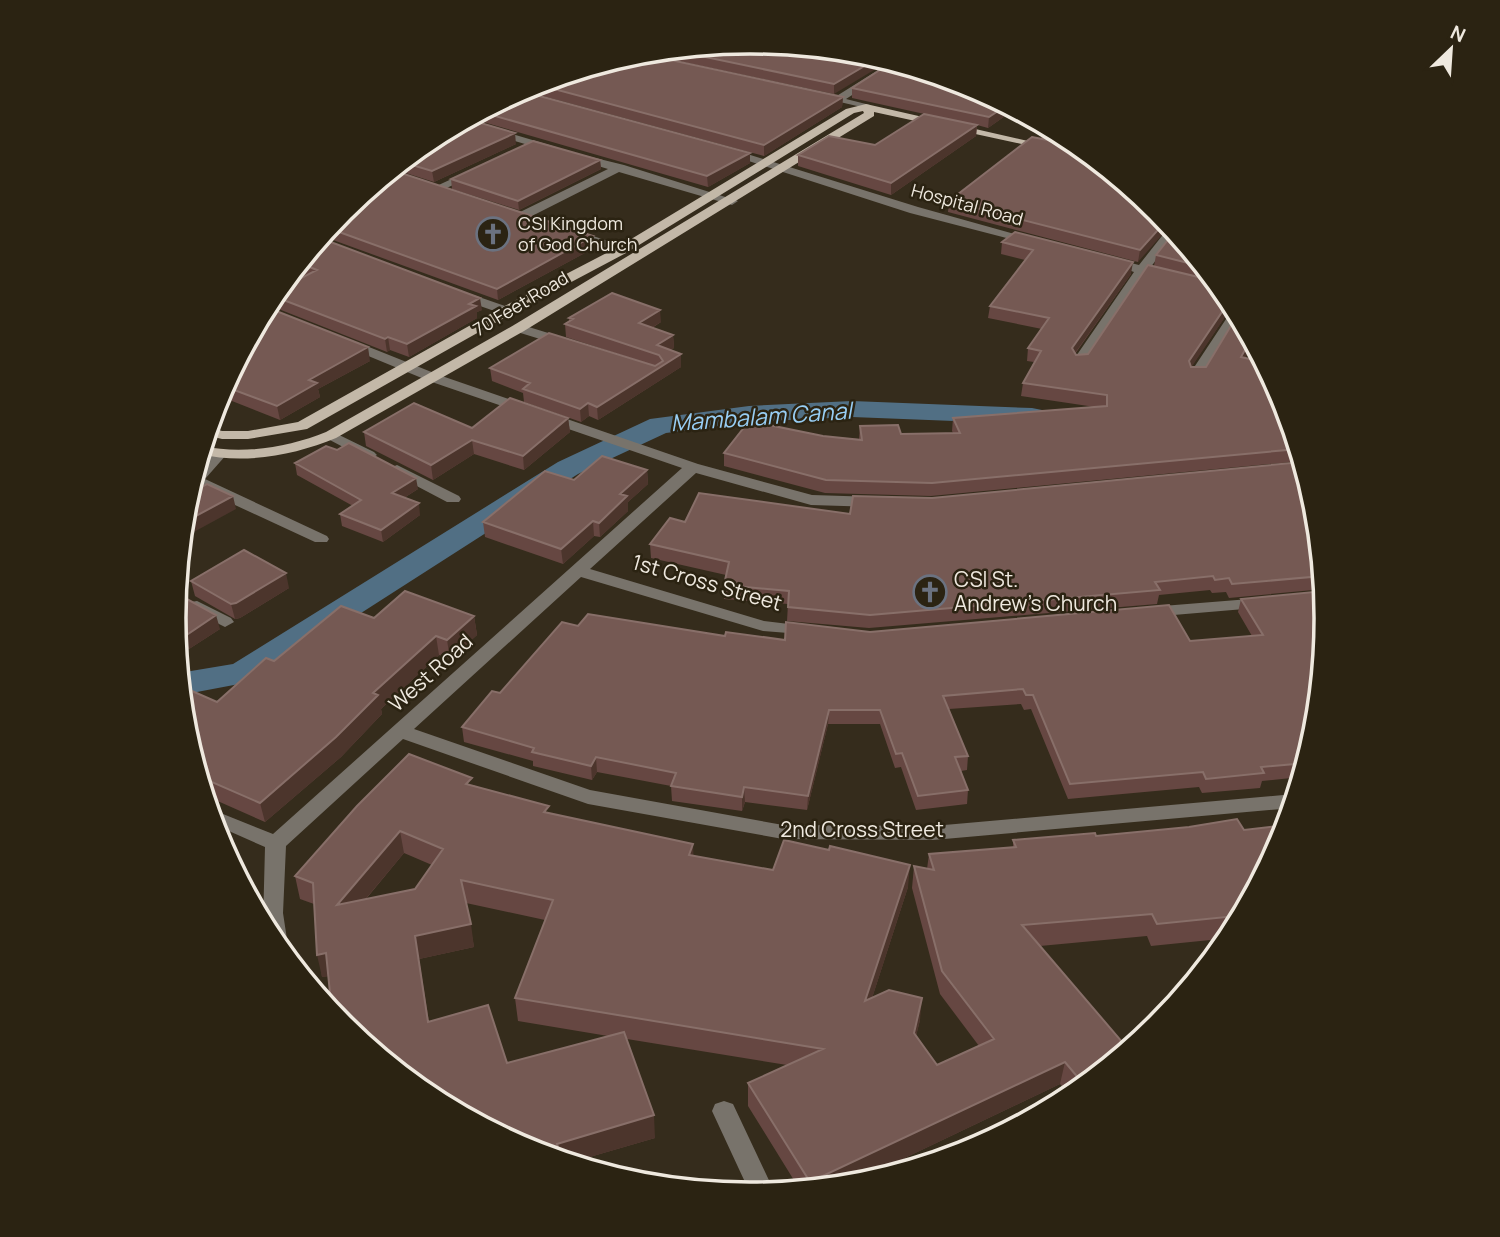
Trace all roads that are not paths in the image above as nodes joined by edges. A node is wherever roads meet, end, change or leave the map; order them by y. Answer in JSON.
{"nodes":[{"id":1,"x":883,"y":70,"type":"edge"},
{"id":2,"x":811,"y":95,"type":"edge"},
{"id":3,"x":837,"y":100,"type":"junction"},
{"id":4,"x":866,"y":107,"type":"junction"},
{"id":5,"x":485,"y":129,"type":"edge"},
{"id":6,"x":531,"y":144,"type":"junction"},
{"id":7,"x":713,"y":147,"type":"edge"},
{"id":8,"x":519,"y":149,"type":"edge"},
{"id":9,"x":1064,"y":150,"type":"edge"},
{"id":10,"x":766,"y":162,"type":"junction"},
{"id":11,"x":484,"y":167,"type":"edge"},
{"id":12,"x":620,"y":167,"type":"junction"},
{"id":13,"x":783,"y":168,"type":"junction"},
{"id":14,"x":711,"y":195,"type":"junction"},
{"id":15,"x":461,"y":197,"type":"edge"},
{"id":16,"x":732,"y":201,"type":"junction"},
{"id":17,"x":523,"y":216,"type":"edge"},
{"id":18,"x":560,"y":229,"type":"edge"},
{"id":19,"x":1167,"y":238,"type":"edge"},
{"id":20,"x":1048,"y":245,"type":"edge"},
{"id":21,"x":622,"y":250,"type":"junction"},
{"id":22,"x":1102,"y":259,"type":"edge"},
{"id":23,"x":1142,"y":270,"type":"junction"},
{"id":24,"x":1177,"y":279,"type":"edge"},
{"id":25,"x":443,"y":288,"type":"edge"},
{"id":26,"x":506,"y":311,"type":"junction"},
{"id":27,"x":1229,"y":321,"type":"edge"},
{"id":28,"x":519,"y":328,"type":"junction"},
{"id":29,"x":336,"y":338,"type":"edge"},
{"id":30,"x":580,"y":348,"type":"edge"},
{"id":31,"x":1079,"y":362,"type":"edge"},
{"id":32,"x":408,"y":366,"type":"junction"},
{"id":33,"x":1196,"y":375,"type":"edge"},
{"id":34,"x":434,"y":378,"type":"junction"},
{"id":35,"x":217,"y":434,"type":"edge"},
{"id":36,"x":331,"y":435,"type":"junction"},
{"id":37,"x":211,"y":452,"type":"edge"},
{"id":38,"x":219,"y":454,"type":"junction"},
{"id":39,"x":693,"y":467,"type":"junction"},
{"id":40,"x":206,"y":468,"type":"edge"},
{"id":41,"x":202,"y":486,"type":"edge"},
{"id":42,"x":453,"y":499,"type":"dead end"},
{"id":43,"x":891,"y":503,"type":"edge"},
{"id":44,"x":321,"y":539,"type":"dead end"},
{"id":45,"x":580,"y":571,"type":"junction"},
{"id":46,"x":186,"y":599,"type":"edge"},
{"id":47,"x":1283,"y":601,"type":"edge"},
{"id":48,"x":1131,"y":614,"type":"edge"},
{"id":49,"x":225,"y":622,"type":"dead end"},
{"id":50,"x":829,"y":633,"type":"edge"},
{"id":51,"x":400,"y":731,"type":"junction"},
{"id":52,"x":1283,"y":802,"type":"edge"},
{"id":53,"x":224,"y":821,"type":"edge"},
{"id":54,"x":275,"y":843,"type":"junction"},
{"id":55,"x":273,"y":920,"type":"edge"},
{"id":56,"x":724,"y":1111,"type":"dead end"},
{"id":57,"x":758,"y":1183,"type":"edge"}],
"edges":[{"from":1,"to":3,"type":"street"},
{"from":2,"to":3,"type":"street"},
{"from":3,"to":4,"type":"street"},
{"from":4,"to":9,"type":"main road"},
{"from":4,"to":10,"type":"main road"},
{"from":4,"to":13,"type":"main road","name":"70 Feet Road"},
{"from":5,"to":6,"type":"street"},
{"from":6,"to":8,"type":"street"},
{"from":6,"to":12,"type":"street"},
{"from":7,"to":10,"type":"street"},
{"from":10,"to":13,"type":"street","name":"Hospital Road"},
{"from":10,"to":14,"type":"main road"},
{"from":11,"to":15,"type":"street"},
{"from":12,"to":14,"type":"street"},
{"from":12,"to":17,"type":"street"},
{"from":13,"to":16,"type":"main road","name":"70 Feet Road"},
{"from":13,"to":20,"type":"street","name":"Hospital Road"},
{"from":14,"to":16,"type":"street"},
{"from":14,"to":21,"type":"main road"},
{"from":16,"to":28,"type":"main road","name":"70 Feet Road"},
{"from":18,"to":21,"type":"street"},
{"from":19,"to":23,"type":"street"},
{"from":21,"to":26,"type":"main road"},
{"from":22,"to":23,"type":"street"},
{"from":23,"to":24,"type":"street"},
{"from":23,"to":31,"type":"street"},
{"from":25,"to":26,"type":"street"},
{"from":26,"to":32,"type":"main road"},
{"from":27,"to":33,"type":"street"},
{"from":28,"to":30,"type":"street"},
{"from":28,"to":34,"type":"main road","name":"70 Feet Road"},
{"from":29,"to":32,"type":"street"},
{"from":32,"to":34,"type":"street"},
{"from":32,"to":35,"type":"main road"},
{"from":34,"to":36,"type":"main road","name":"70 Feet Road"},
{"from":34,"to":39,"type":"street"},
{"from":36,"to":38,"type":"main road","name":"70 Feet Road"},
{"from":36,"to":42,"type":"street"},
{"from":37,"to":38,"type":"main road","name":"70 Feet Road"},
{"from":38,"to":40,"type":"street"},
{"from":39,"to":43,"type":"street"},
{"from":39,"to":45,"type":"street","name":"West Road"},
{"from":41,"to":44,"type":"street"},
{"from":45,"to":50,"type":"street","name":"1st Cross Street"},
{"from":45,"to":51,"type":"street","name":"West Road"},
{"from":46,"to":49,"type":"street"},
{"from":47,"to":48,"type":"street"},
{"from":51,"to":52,"type":"street","name":"2nd Cross Street"},
{"from":51,"to":54,"type":"street","name":"West Road"},
{"from":53,"to":54,"type":"street"},
{"from":54,"to":55,"type":"street"},
{"from":56,"to":57,"type":"street"}]}
